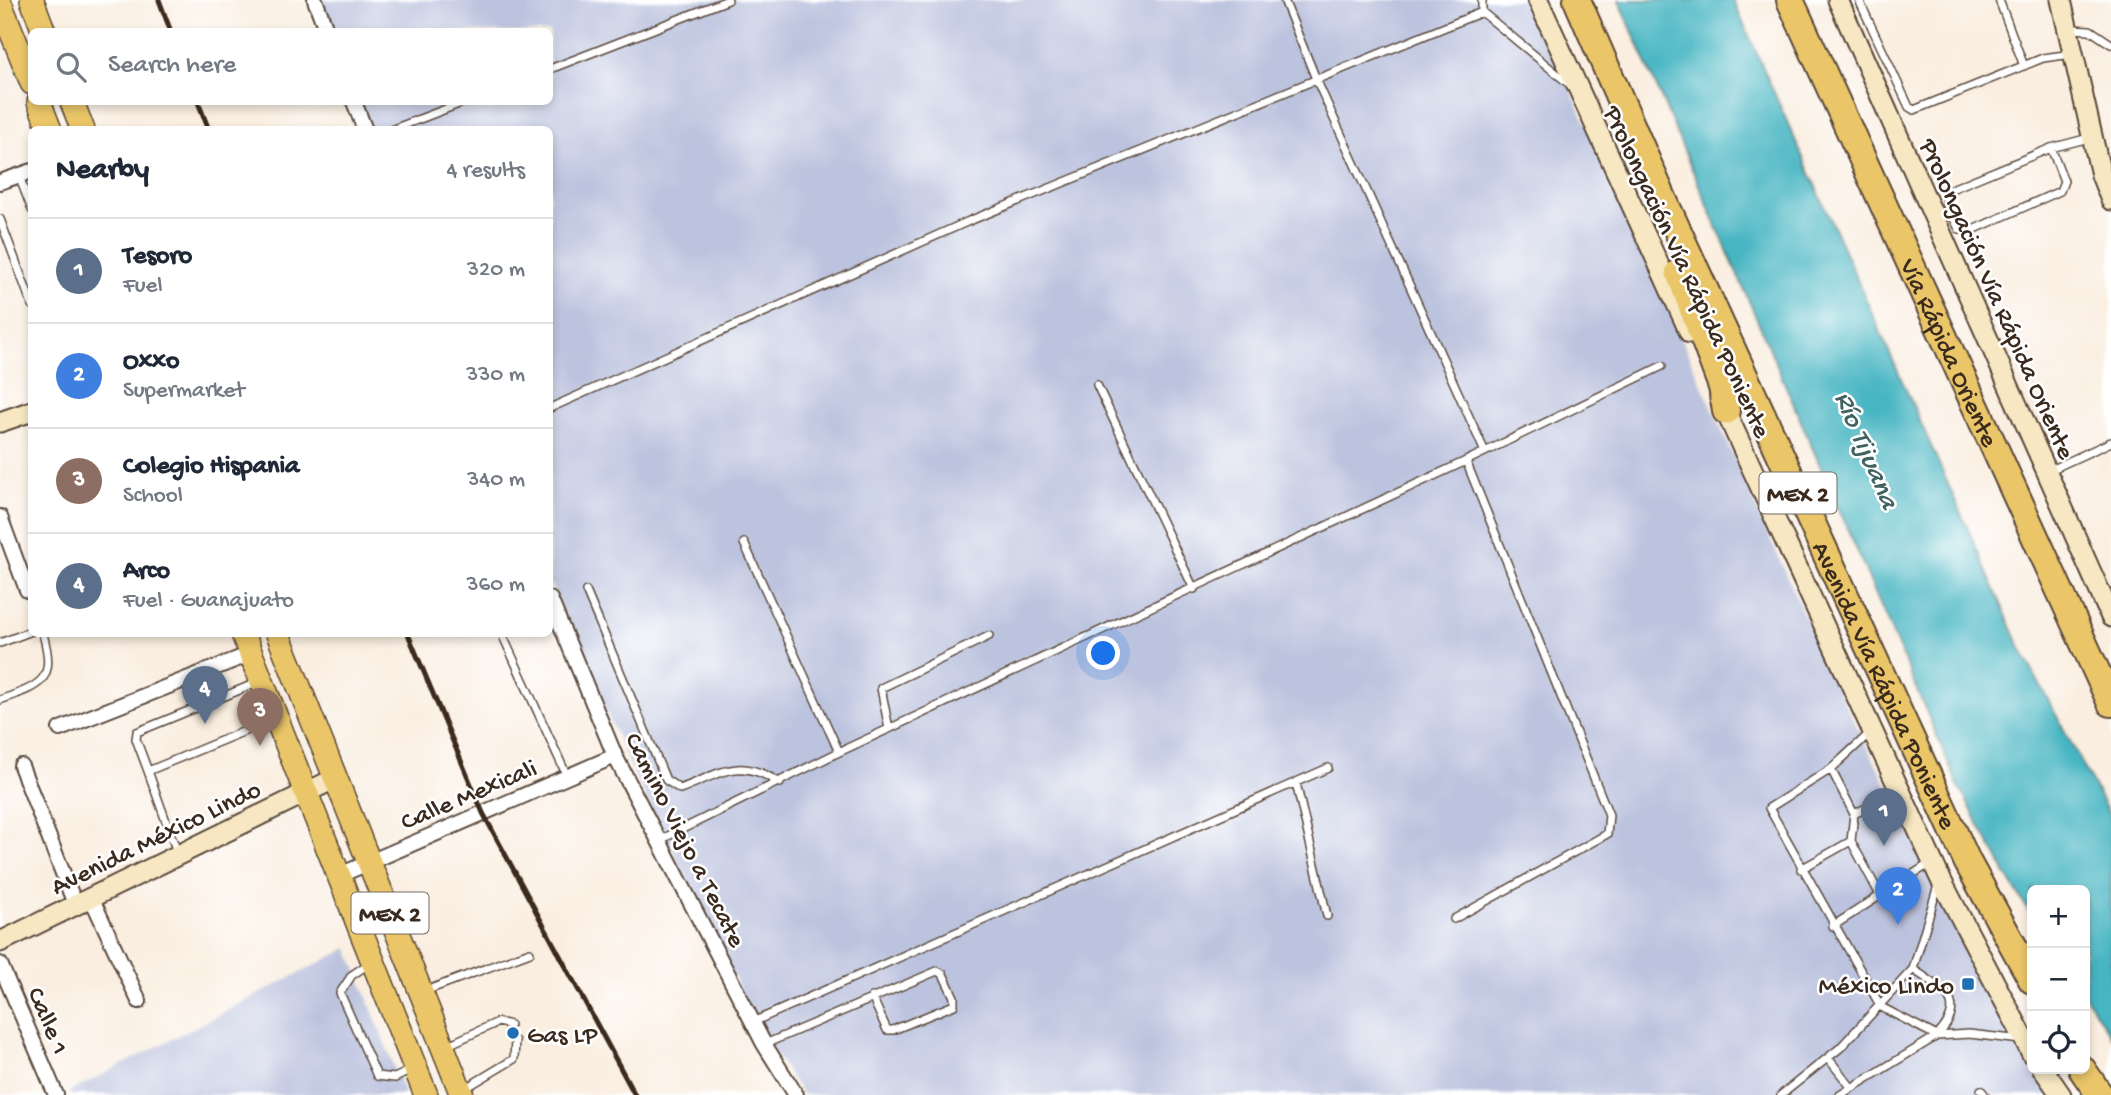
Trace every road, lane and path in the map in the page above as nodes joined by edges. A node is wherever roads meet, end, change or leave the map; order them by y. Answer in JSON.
{"nodes":[{"id":1,"x":32,"y":0,"type":"edge"},
{"id":2,"x":315,"y":0,"type":"edge"},
{"id":3,"x":728,"y":0,"type":"edge"},
{"id":4,"x":1284,"y":0,"type":"edge"},
{"id":5,"x":1482,"y":0,"type":"edge"},
{"id":6,"x":1538,"y":0,"type":"edge"},
{"id":7,"x":1577,"y":0,"type":"edge"},
{"id":8,"x":1838,"y":0,"type":"edge"},
{"id":9,"x":1859,"y":0,"type":"edge"},
{"id":10,"x":1999,"y":0,"type":"edge"},
{"id":11,"x":2060,"y":0,"type":"edge"},
{"id":12,"x":0,"y":4,"type":"edge"},
{"id":13,"x":1792,"y":4,"type":"edge"},
{"id":14,"x":1482,"y":12,"type":"junction"},
{"id":15,"x":42,"y":28,"type":"edge"},
{"id":16,"x":326,"y":28,"type":"edge"},
{"id":17,"x":2067,"y":29,"type":"junction"},
{"id":18,"x":2111,"y":44,"type":"edge"},
{"id":19,"x":2073,"y":53,"type":"junction"},
{"id":20,"x":2024,"y":66,"type":"junction"},
{"id":21,"x":553,"y":68,"type":"edge"},
{"id":22,"x":28,"y":73,"type":"edge"},
{"id":23,"x":1315,"y":79,"type":"junction"},
{"id":24,"x":1576,"y":89,"type":"junction"},
{"id":25,"x":40,"y":105,"type":"edge"},
{"id":26,"x":73,"y":105,"type":"edge"},
{"id":27,"x":355,"y":105,"type":"edge"},
{"id":28,"x":456,"y":105,"type":"edge"},
{"id":29,"x":48,"y":126,"type":"edge"},
{"id":30,"x":81,"y":126,"type":"edge"},
{"id":31,"x":363,"y":126,"type":"edge"},
{"id":32,"x":401,"y":126,"type":"edge"},
{"id":33,"x":2092,"y":137,"type":"junction"},
{"id":34,"x":2051,"y":148,"type":"junction"},
{"id":35,"x":25,"y":173,"type":"edge"},
{"id":36,"x":0,"y":182,"type":"edge"},
{"id":37,"x":2111,"y":200,"type":"edge"},
{"id":38,"x":1665,"y":203,"type":"junction"},
{"id":39,"x":0,"y":219,"type":"edge"},
{"id":40,"x":28,"y":294,"type":"edge"},
{"id":41,"x":1662,"y":366,"type":"dead end"},
{"id":42,"x":1097,"y":385,"type":"dead end"},
{"id":43,"x":553,"y":407,"type":"edge"},
{"id":44,"x":1726,"y":411,"type":"junction"},
{"id":45,"x":28,"y":412,"type":"edge"},
{"id":46,"x":0,"y":422,"type":"edge"},
{"id":47,"x":2111,"y":442,"type":"edge"},
{"id":48,"x":1485,"y":452,"type":"junction"},
{"id":49,"x":1466,"y":461,"type":"junction"},
{"id":50,"x":2047,"y":472,"type":"junction"},
{"id":51,"x":0,"y":517,"type":"edge"},
{"id":52,"x":744,"y":543,"type":"dead end"},
{"id":53,"x":1194,"y":589,"type":"junction"},
{"id":54,"x":27,"y":590,"type":"dead end"},
{"id":55,"x":586,"y":591,"type":"dead end"},
{"id":56,"x":553,"y":606,"type":"edge"},
{"id":57,"x":2111,"y":617,"type":"edge"},
{"id":58,"x":28,"y":632,"type":"edge"},
{"id":59,"x":989,"y":636,"type":"dead end"},
{"id":60,"x":44,"y":637,"type":"edge"},
{"id":61,"x":279,"y":637,"type":"edge"},
{"id":62,"x":503,"y":637,"type":"edge"},
{"id":63,"x":0,"y":643,"type":"edge"},
{"id":64,"x":246,"y":644,"type":"edge"},
{"id":65,"x":260,"y":681,"type":"junction"},
{"id":66,"x":0,"y":700,"type":"edge"},
{"id":67,"x":2111,"y":703,"type":"edge"},
{"id":68,"x":275,"y":719,"type":"junction"},
{"id":69,"x":61,"y":729,"type":"dead end"},
{"id":70,"x":889,"y":729,"type":"junction"},
{"id":71,"x":1871,"y":732,"type":"junction"},
{"id":72,"x":839,"y":752,"type":"junction"},
{"id":73,"x":615,"y":756,"type":"junction"},
{"id":74,"x":21,"y":766,"type":"dead end"},
{"id":75,"x":1328,"y":768,"type":"dead end"},
{"id":76,"x":1831,"y":769,"type":"junction"},
{"id":77,"x":148,"y":771,"type":"junction"},
{"id":78,"x":568,"y":777,"type":"junction"},
{"id":79,"x":334,"y":779,"type":"junction"},
{"id":80,"x":780,"y":783,"type":"junction"},
{"id":81,"x":1296,"y":783,"type":"junction"},
{"id":82,"x":305,"y":791,"type":"junction"},
{"id":83,"x":1899,"y":792,"type":"junction"},
{"id":84,"x":1854,"y":814,"type":"junction"},
{"id":85,"x":660,"y":840,"type":"junction"},
{"id":86,"x":1851,"y":841,"type":"junction"},
{"id":87,"x":178,"y":855,"type":"junction"},
{"id":88,"x":369,"y":862,"type":"junction"},
{"id":89,"x":1801,"y":869,"type":"junction"},
{"id":90,"x":1936,"y":870,"type":"junction"},
{"id":91,"x":340,"y":875,"type":"junction"},
{"id":92,"x":1880,"y":895,"type":"junction"},
{"id":93,"x":83,"y":900,"type":"junction"},
{"id":94,"x":1327,"y":916,"type":"dead end"},
{"id":95,"x":1454,"y":919,"type":"dead end"},
{"id":96,"x":1833,"y":926,"type":"junction"},
{"id":97,"x":0,"y":942,"type":"edge"},
{"id":98,"x":530,"y":952,"type":"dead end"},
{"id":99,"x":373,"y":960,"type":"junction"},
{"id":100,"x":0,"y":964,"type":"edge"},
{"id":101,"x":1913,"y":969,"type":"junction"},
{"id":102,"x":2027,"y":972,"type":"edge"},
{"id":103,"x":421,"y":993,"type":"junction"},
{"id":104,"x":872,"y":997,"type":"junction"},
{"id":105,"x":139,"y":1002,"type":"dead end"},
{"id":106,"x":1881,"y":1007,"type":"junction"},
{"id":107,"x":753,"y":1021,"type":"junction"},
{"id":108,"x":510,"y":1026,"type":"dead end"},
{"id":109,"x":1937,"y":1036,"type":"junction"},
{"id":110,"x":515,"y":1041,"type":"dead end"},
{"id":111,"x":764,"y":1044,"type":"junction"},
{"id":112,"x":2027,"y":1045,"type":"edge"},
{"id":113,"x":2027,"y":1047,"type":"edge"},
{"id":114,"x":443,"y":1048,"type":"junction"},
{"id":115,"x":1828,"y":1058,"type":"junction"},
{"id":116,"x":415,"y":1068,"type":"junction"},
{"id":117,"x":2046,"y":1074,"type":"edge"},
{"id":118,"x":2085,"y":1074,"type":"edge"},
{"id":119,"x":1851,"y":1087,"type":"junction"},
{"id":120,"x":461,"y":1093,"type":"edge"},
{"id":121,"x":56,"y":1095,"type":"edge"},
{"id":122,"x":426,"y":1095,"type":"edge"},
{"id":123,"x":796,"y":1095,"type":"edge"},
{"id":124,"x":1781,"y":1095,"type":"edge"},
{"id":125,"x":1840,"y":1095,"type":"edge"},
{"id":126,"x":2061,"y":1095,"type":"edge"},
{"id":127,"x":2100,"y":1095,"type":"edge"}],
"edges":[{"from":1,"to":15,"type":"main road"},
{"from":2,"to":16,"type":"street"},
{"from":3,"to":21,"type":"lane"},
{"from":4,"to":23,"type":"lane"},
{"from":5,"to":14,"type":"lane"},
{"from":6,"to":24,"type":"main road","name":"Prolongación Vía Rápida Poniente"},
{"from":7,"to":38,"type":"highway","name":"Avenida Vía Rápida Poniente","number":"MEX 2"},
{"from":8,"to":50,"type":"main road","name":"Prolongación Vía Rápida Oriente"},
{"from":9,"to":20,"type":"lane"},
{"from":10,"to":20,"type":"lane"},
{"from":11,"to":17,"type":"main road"},
{"from":12,"to":22,"type":"main road"},
{"from":13,"to":67,"type":"highway","name":"Vía Rápida Oriente"},
{"from":14,"to":23,"type":"lane"},
{"from":14,"to":24,"type":"lane"},
{"from":17,"to":18,"type":"lane"},
{"from":17,"to":19,"type":"main road"},
{"from":19,"to":20,"type":"lane"},
{"from":19,"to":33,"type":"main road"},
{"from":23,"to":43,"type":"lane"},
{"from":23,"to":48,"type":"lane"},
{"from":24,"to":44,"type":"main road","name":"Prolongación Vía Rápida Poniente"},
{"from":25,"to":29,"type":"main road"},
{"from":26,"to":30,"type":"main road"},
{"from":27,"to":31,"type":"street"},
{"from":28,"to":32,"type":"lane"},
{"from":33,"to":34,"type":"lane"},
{"from":33,"to":37,"type":"main road"},
{"from":34,"to":34,"type":"lane"},
{"from":35,"to":36,"type":"street"},
{"from":38,"to":44,"type":"highway"},
{"from":38,"to":102,"type":"highway","name":"Avenida Vía Rápida Poniente","number":"MEX 2"},
{"from":39,"to":40,"type":"lane"},
{"from":41,"to":48,"type":"lane"},
{"from":42,"to":53,"type":"lane"},
{"from":44,"to":71,"type":"main road","name":"Prolongación Vía Rápida Poniente"},
{"from":45,"to":46,"type":"main road"},
{"from":47,"to":50,"type":"lane"},
{"from":48,"to":49,"type":"lane"},
{"from":49,"to":53,"type":"lane"},
{"from":49,"to":95,"type":"lane"},
{"from":50,"to":57,"type":"main road","name":"Prolongación Vía Rápida Oriente"},
{"from":51,"to":54,"type":"street"},
{"from":52,"to":72,"type":"lane"},
{"from":53,"to":70,"type":"lane"},
{"from":55,"to":80,"type":"lane"},
{"from":56,"to":73,"type":"street","name":"Camino Viejo a Tecate"},
{"from":58,"to":63,"type":"lane"},
{"from":59,"to":70,"type":"lane"},
{"from":60,"to":66,"type":"lane"},
{"from":61,"to":79,"type":"main road","number":"MEX 2"},
{"from":62,"to":78,"type":"lane"},
{"from":64,"to":65,"type":"main road","number":"MEX 2"},
{"from":64,"to":69,"type":"street"},
{"from":65,"to":68,"type":"main road","number":"MEX 2"},
{"from":65,"to":77,"type":"lane"},
{"from":68,"to":77,"type":"lane"},
{"from":68,"to":82,"type":"main road","number":"MEX 2"},
{"from":70,"to":72,"type":"lane"},
{"from":71,"to":76,"type":"lane"},
{"from":71,"to":83,"type":"main road","name":"Prolongación Vía Rápida Poniente"},
{"from":72,"to":80,"type":"lane"},
{"from":73,"to":78,"type":"street","name":"Calle Mexicali"},
{"from":73,"to":85,"type":"street","name":"Camino Viejo a Tecate"},
{"from":74,"to":93,"type":"street"},
{"from":75,"to":81,"type":"lane"},
{"from":76,"to":84,"type":"lane"},
{"from":76,"to":89,"type":"lane"},
{"from":77,"to":87,"type":"lane"},
{"from":78,"to":88,"type":"street","name":"Calle Mexicali"},
{"from":79,"to":82,"type":"main road","name":"Avenida México Lindo"},
{"from":79,"to":88,"type":"main road","number":"MEX 2"},
{"from":80,"to":85,"type":"lane"},
{"from":81,"to":94,"type":"lane"},
{"from":81,"to":107,"type":"lane"},
{"from":82,"to":87,"type":"main road","name":"Avenida México Lindo"},
{"from":82,"to":91,"type":"main road","number":"MEX 2"},
{"from":83,"to":84,"type":"lane"},
{"from":83,"to":90,"type":"main road","name":"Prolongación Vía Rápida Poniente"},
{"from":84,"to":86,"type":"lane"},
{"from":85,"to":107,"type":"street","name":"Camino Viejo a Tecate"},
{"from":86,"to":89,"type":"lane"},
{"from":86,"to":92,"type":"lane"},
{"from":87,"to":93,"type":"main road","name":"Avenida México Lindo"},
{"from":88,"to":91,"type":"street","name":"Calle Mexicali"},
{"from":88,"to":103,"type":"main road","number":"MEX 2"},
{"from":89,"to":96,"type":"lane"},
{"from":90,"to":92,"type":"lane"},
{"from":90,"to":101,"type":"lane"},
{"from":90,"to":112,"type":"main road","name":"Prolongación Vía Rápida Poniente"},
{"from":91,"to":99,"type":"main road","number":"MEX 2"},
{"from":92,"to":96,"type":"lane"},
{"from":93,"to":97,"type":"main road","name":"Avenida México Lindo"},
{"from":93,"to":105,"type":"street"},
{"from":96,"to":106,"type":"lane"},
{"from":98,"to":103,"type":"lane"},
{"from":99,"to":116,"type":"main road","number":"MEX 2"},
{"from":99,"to":116,"type":"lane"},
{"from":100,"to":121,"type":"street","name":"Calle 1"},
{"from":101,"to":106,"type":"lane"},
{"from":101,"to":109,"type":"lane"},
{"from":103,"to":114,"type":"main road","number":"MEX 2"},
{"from":104,"to":104,"type":"lane"},
{"from":104,"to":111,"type":"lane"},
{"from":106,"to":109,"type":"lane"},
{"from":106,"to":115,"type":"lane"},
{"from":107,"to":111,"type":"street","name":"Camino Viejo a Tecate"},
{"from":108,"to":114,"type":"lane"},
{"from":109,"to":113,"type":"lane"},
{"from":109,"to":119,"type":"lane"},
{"from":110,"to":120,"type":"lane"},
{"from":111,"to":123,"type":"street","name":"Camino Viejo a Tecate"},
{"from":114,"to":120,"type":"main road","number":"MEX 2"},
{"from":115,"to":119,"type":"lane"},
{"from":115,"to":124,"type":"lane"},
{"from":116,"to":122,"type":"main road","number":"MEX 2"},
{"from":117,"to":126,"type":"main road"},
{"from":118,"to":127,"type":"highway"},
{"from":119,"to":125,"type":"lane"}]}
